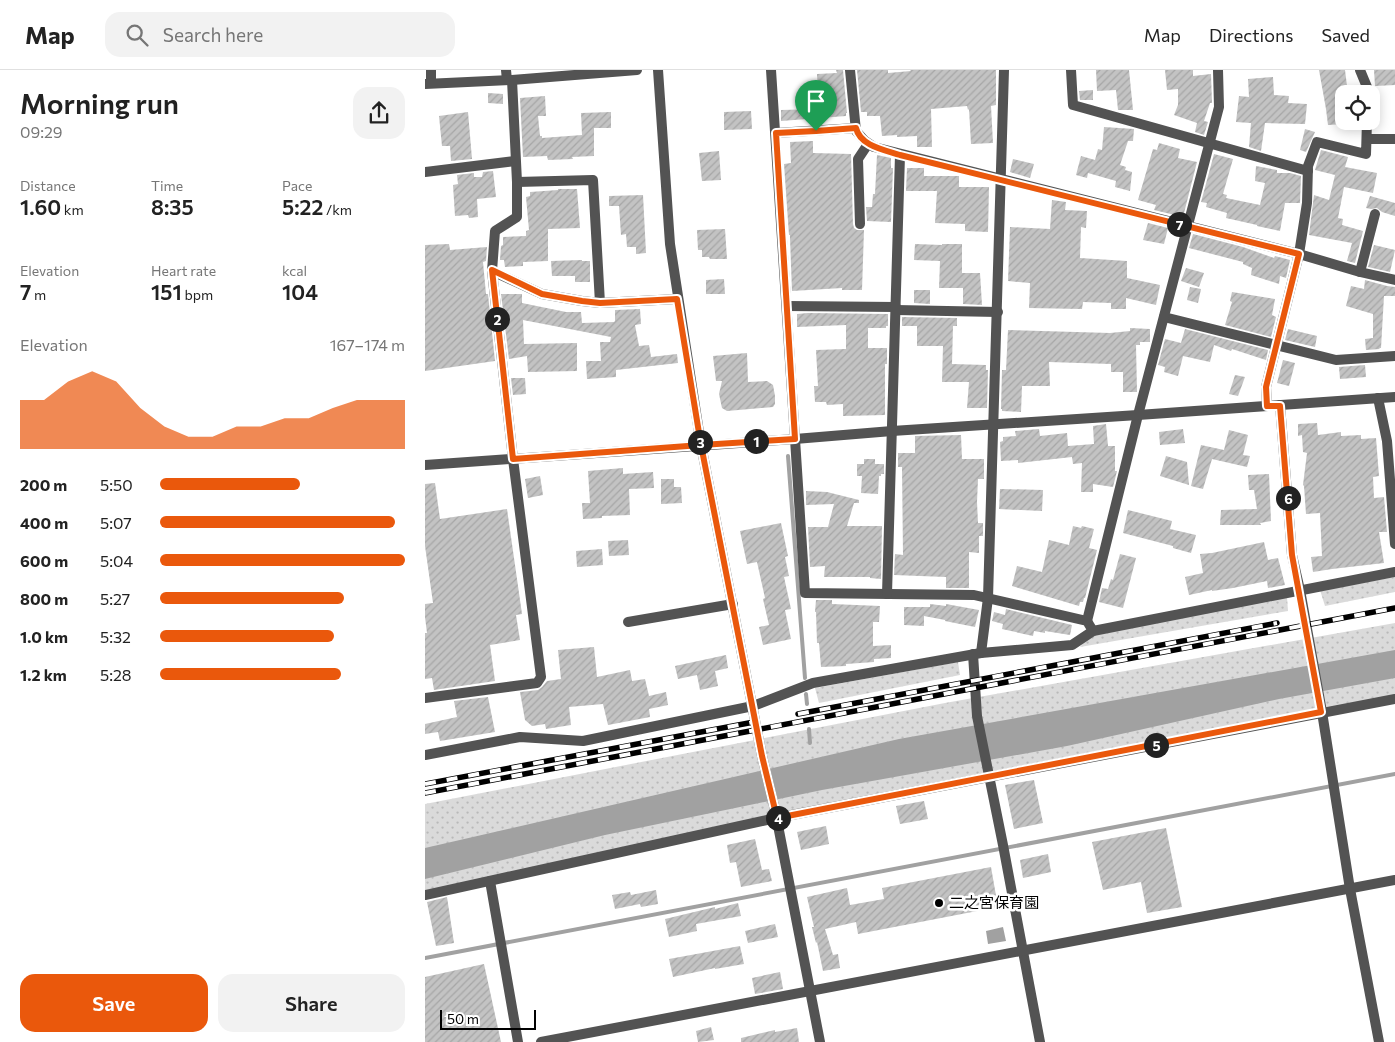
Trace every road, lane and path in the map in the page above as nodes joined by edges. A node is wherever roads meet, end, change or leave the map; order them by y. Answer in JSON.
{"nodes":[{"id":1,"x":431,"y":70,"type":"edge"},
{"id":2,"x":637,"y":70,"type":"edge"},
{"id":3,"x":659,"y":70,"type":"edge"},
{"id":4,"x":771,"y":70,"type":"edge"},
{"id":5,"x":850,"y":70,"type":"edge"},
{"id":6,"x":1004,"y":70,"type":"edge"},
{"id":7,"x":1071,"y":70,"type":"edge"},
{"id":8,"x":1218,"y":70,"type":"edge"},
{"id":9,"x":1360,"y":70,"type":"edge"},
{"id":10,"x":508,"y":77,"type":"edge"},
{"id":11,"x":428,"y":84,"type":"edge"},
{"id":12,"x":1366,"y":85,"type":"edge"},
{"id":13,"x":856,"y":128,"type":"junction"},
{"id":14,"x":1367,"y":130,"type":"edge"},
{"id":15,"x":776,"y":133,"type":"junction"},
{"id":16,"x":1395,"y":138,"type":"edge"},
{"id":17,"x":1367,"y":140,"type":"junction"},
{"id":18,"x":869,"y":144,"type":"junction"},
{"id":19,"x":1209,"y":144,"type":"junction"},
{"id":20,"x":900,"y":155,"type":"junction"},
{"id":21,"x":515,"y":161,"type":"junction"},
{"id":22,"x":1308,"y":171,"type":"junction"},
{"id":23,"x":425,"y":172,"type":"edge"},
{"id":24,"x":1001,"y":180,"type":"junction"},
{"id":25,"x":517,"y":182,"type":"junction"},
{"id":26,"x":1375,"y":214,"type":"dead end"},
{"id":27,"x":860,"y":224,"type":"dead end"},
{"id":28,"x":1188,"y":226,"type":"junction"},
{"id":29,"x":1299,"y":254,"type":"junction"},
{"id":30,"x":492,"y":270,"type":"junction"},
{"id":31,"x":1360,"y":272,"type":"junction"},
{"id":32,"x":1395,"y":280,"type":"edge"},
{"id":33,"x":677,"y":299,"type":"junction"},
{"id":34,"x":600,"y":303,"type":"junction"},
{"id":35,"x":787,"y":306,"type":"junction"},
{"id":36,"x":896,"y":309,"type":"junction"},
{"id":37,"x":997,"y":312,"type":"junction"},
{"id":38,"x":1164,"y":316,"type":"junction"},
{"id":39,"x":1277,"y":344,"type":"junction"},
{"id":40,"x":1395,"y":356,"type":"edge"},
{"id":41,"x":1395,"y":397,"type":"edge"},
{"id":42,"x":1378,"y":398,"type":"junction"},
{"id":43,"x":1267,"y":406,"type":"junction"},
{"id":44,"x":1280,"y":406,"type":"junction"},
{"id":45,"x":1138,"y":416,"type":"junction"},
{"id":46,"x":994,"y":424,"type":"junction"},
{"id":47,"x":892,"y":431,"type":"junction"},
{"id":48,"x":795,"y":439,"type":"junction"},
{"id":49,"x":701,"y":445,"type":"junction"},
{"id":50,"x":513,"y":459,"type":"junction"},
{"id":51,"x":425,"y":464,"type":"edge"},
{"id":52,"x":1395,"y":544,"type":"edge"},
{"id":53,"x":1395,"y":572,"type":"edge"},
{"id":54,"x":1300,"y":590,"type":"junction"},
{"id":55,"x":887,"y":594,"type":"junction"},
{"id":56,"x":988,"y":598,"type":"junction"},
{"id":57,"x":733,"y":604,"type":"junction"},
{"id":58,"x":1087,"y":621,"type":"junction"},
{"id":59,"x":628,"y":622,"type":"dead end"},
{"id":60,"x":1093,"y":631,"type":"junction"},
{"id":61,"x":977,"y":654,"type":"junction"},
{"id":62,"x":425,"y":698,"type":"edge"},
{"id":63,"x":1395,"y":699,"type":"edge"},
{"id":64,"x":753,"y":706,"type":"junction"},
{"id":65,"x":1321,"y":710,"type":"junction"},
{"id":66,"x":425,"y":756,"type":"edge"},
{"id":67,"x":988,"y":774,"type":"junction"},
{"id":68,"x":776,"y":814,"type":"junction"},
{"id":69,"x":1395,"y":880,"type":"edge"},
{"id":70,"x":490,"y":881,"type":"junction"},
{"id":71,"x":1350,"y":889,"type":"junction"},
{"id":72,"x":425,"y":895,"type":"edge"},
{"id":73,"x":1023,"y":951,"type":"junction"},
{"id":74,"x":810,"y":991,"type":"junction"},
{"id":75,"x":518,"y":1042,"type":"edge"},
{"id":76,"x":541,"y":1042,"type":"edge"},
{"id":77,"x":820,"y":1042,"type":"edge"},
{"id":78,"x":1040,"y":1042,"type":"edge"},
{"id":79,"x":1379,"y":1042,"type":"edge"}],
"edges":[{"from":1,"to":11,"type":"street"},
{"from":2,"to":10,"type":"street"},
{"from":3,"to":33,"type":"street"},
{"from":4,"to":15,"type":"street"},
{"from":5,"to":13,"type":"street"},
{"from":6,"to":24,"type":"street"},
{"from":7,"to":19,"type":"street"},
{"from":8,"to":19,"type":"street"},
{"from":9,"to":12,"type":"street"},
{"from":10,"to":11,"type":"street"},
{"from":10,"to":21,"type":"street"},
{"from":13,"to":15,"type":"street"},
{"from":13,"to":18,"type":"street"},
{"from":14,"to":17,"type":"street"},
{"from":15,"to":35,"type":"street"},
{"from":16,"to":17,"type":"street"},
{"from":17,"to":22,"type":"street"},
{"from":18,"to":20,"type":"street"},
{"from":18,"to":27,"type":"street"},
{"from":19,"to":22,"type":"street"},
{"from":19,"to":28,"type":"street"},
{"from":20,"to":24,"type":"street"},
{"from":20,"to":36,"type":"street"},
{"from":21,"to":23,"type":"street"},
{"from":21,"to":25,"type":"street"},
{"from":22,"to":29,"type":"street"},
{"from":24,"to":28,"type":"street"},
{"from":24,"to":37,"type":"street"},
{"from":25,"to":30,"type":"street"},
{"from":25,"to":34,"type":"street"},
{"from":26,"to":31,"type":"street"},
{"from":28,"to":29,"type":"street"},
{"from":28,"to":38,"type":"street"},
{"from":29,"to":31,"type":"street"},
{"from":29,"to":39,"type":"street"},
{"from":30,"to":34,"type":"street"},
{"from":30,"to":50,"type":"street"},
{"from":31,"to":32,"type":"street"},
{"from":33,"to":34,"type":"street"},
{"from":33,"to":49,"type":"street"},
{"from":35,"to":36,"type":"street"},
{"from":35,"to":48,"type":"street"},
{"from":36,"to":37,"type":"street"},
{"from":36,"to":47,"type":"street"},
{"from":37,"to":46,"type":"street"},
{"from":38,"to":39,"type":"street"},
{"from":38,"to":45,"type":"street"},
{"from":39,"to":40,"type":"street"},
{"from":39,"to":43,"type":"street"},
{"from":41,"to":42,"type":"street"},
{"from":42,"to":44,"type":"street"},
{"from":42,"to":52,"type":"street"},
{"from":43,"to":44,"type":"street"},
{"from":43,"to":45,"type":"street"},
{"from":44,"to":54,"type":"street"},
{"from":45,"to":46,"type":"street"},
{"from":45,"to":58,"type":"street"},
{"from":46,"to":47,"type":"street"},
{"from":46,"to":56,"type":"street"},
{"from":47,"to":48,"type":"street"},
{"from":47,"to":55,"type":"street"},
{"from":48,"to":49,"type":"street"},
{"from":48,"to":55,"type":"street"},
{"from":49,"to":50,"type":"street"},
{"from":49,"to":57,"type":"street"},
{"from":50,"to":51,"type":"street"},
{"from":50,"to":62,"type":"street"},
{"from":53,"to":54,"type":"street"},
{"from":54,"to":60,"type":"street"},
{"from":54,"to":65,"type":"street"},
{"from":55,"to":56,"type":"street"},
{"from":56,"to":58,"type":"street"},
{"from":56,"to":61,"type":"street"},
{"from":57,"to":59,"type":"street"},
{"from":57,"to":64,"type":"street"},
{"from":58,"to":60,"type":"street"},
{"from":60,"to":61,"type":"street"},
{"from":61,"to":64,"type":"street"},
{"from":61,"to":67,"type":"street"},
{"from":63,"to":65,"type":"street"},
{"from":64,"to":66,"type":"street"},
{"from":64,"to":68,"type":"street"},
{"from":65,"to":67,"type":"street"},
{"from":65,"to":71,"type":"street"},
{"from":67,"to":68,"type":"street"},
{"from":67,"to":73,"type":"street"},
{"from":68,"to":70,"type":"street"},
{"from":68,"to":74,"type":"street"},
{"from":69,"to":71,"type":"street"},
{"from":70,"to":72,"type":"street"},
{"from":70,"to":75,"type":"street"},
{"from":71,"to":73,"type":"street"},
{"from":71,"to":79,"type":"street"},
{"from":73,"to":74,"type":"street"},
{"from":73,"to":78,"type":"street"},
{"from":74,"to":76,"type":"street"},
{"from":74,"to":77,"type":"street"}]}
